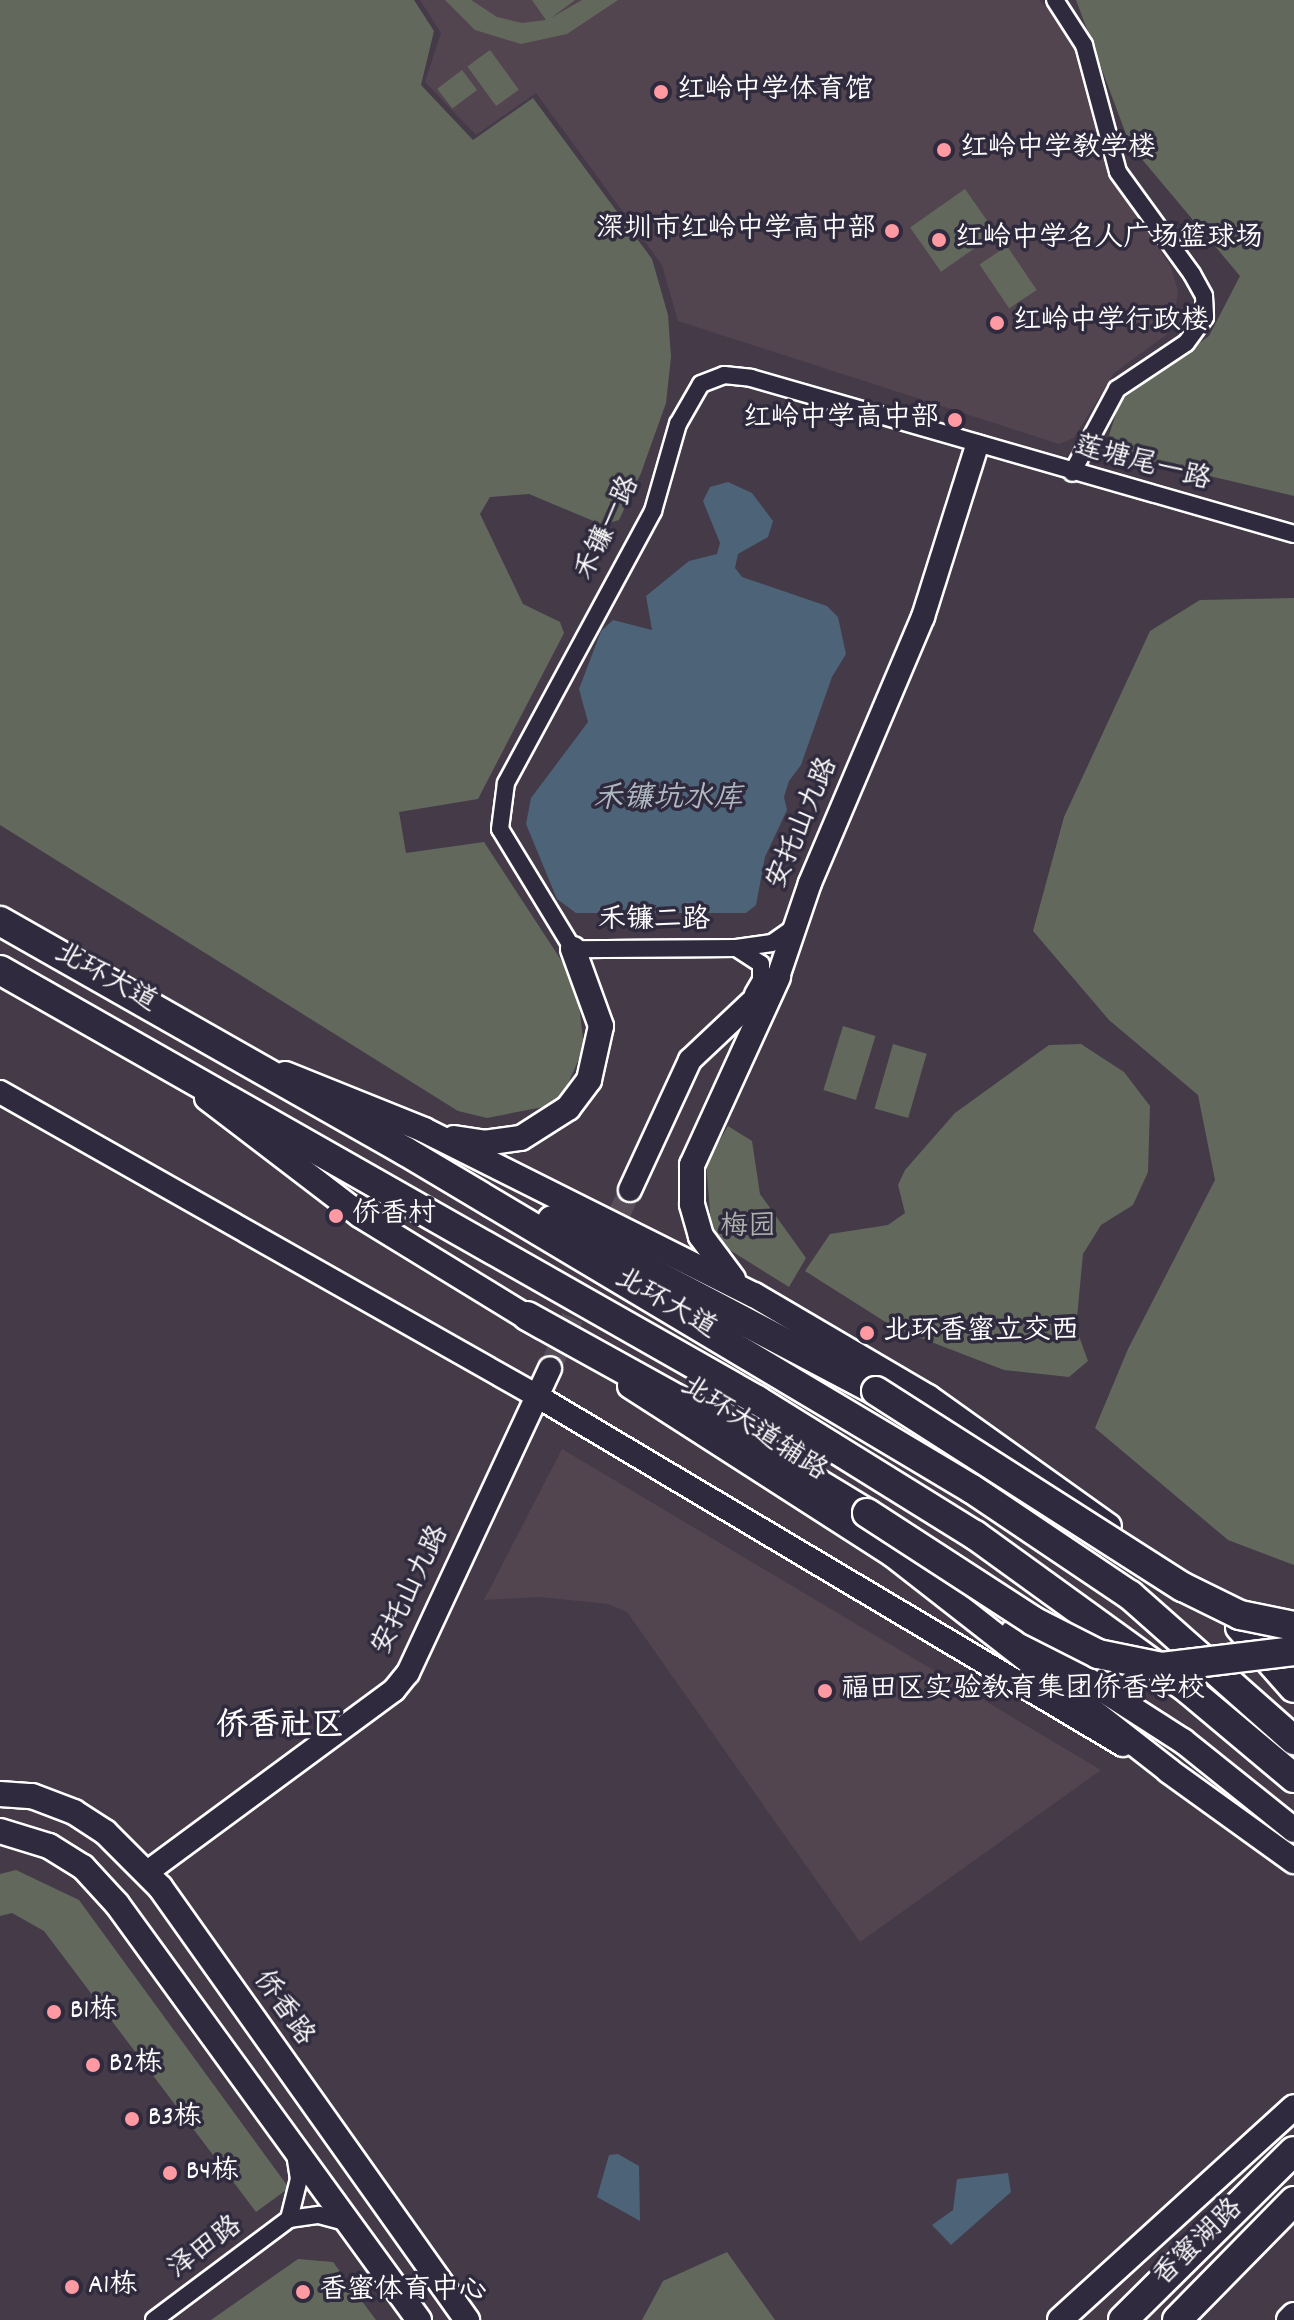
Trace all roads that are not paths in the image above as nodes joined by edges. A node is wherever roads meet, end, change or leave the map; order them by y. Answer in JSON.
{"nodes":[{"id":1,"x":1055,"y":0,"type":"edge"},
{"id":2,"x":977,"y":446,"type":"junction"},
{"id":3,"x":1072,"y":473,"type":"junction"},
{"id":4,"x":1294,"y":534,"type":"edge"},
{"id":5,"x":0,"y":921,"type":"edge"},
{"id":6,"x":794,"y":927,"type":"junction"},
{"id":7,"x":736,"y":948,"type":"junction"},
{"id":8,"x":573,"y":949,"type":"junction"},
{"id":9,"x":0,"y":970,"type":"edge"},
{"id":10,"x":778,"y":977,"type":"junction"},
{"id":11,"x":747,"y":1003,"type":"junction"},
{"id":12,"x":259,"y":1066,"type":"junction"},
{"id":13,"x":168,"y":1067,"type":"junction"},
{"id":14,"x":0,"y":1092,"type":"edge"},
{"id":15,"x":424,"y":1130,"type":"junction"},
{"id":16,"x":405,"y":1151,"type":"junction"},
{"id":17,"x":630,"y":1190,"type":"tunnel mouth"},
{"id":18,"x":754,"y":1295,"type":"junction"},
{"id":19,"x":527,"y":1316,"type":"junction"},
{"id":20,"x":550,"y":1368,"type":"tunnel mouth"},
{"id":21,"x":537,"y":1396,"type":"junction"},
{"id":22,"x":893,"y":1555,"type":"junction"},
{"id":23,"x":1294,"y":1626,"type":"edge"},
{"id":24,"x":1240,"y":1627,"type":"junction"},
{"id":25,"x":1294,"y":1651,"type":"edge"},
{"id":26,"x":1294,"y":1676,"type":"edge"},
{"id":27,"x":1294,"y":1688,"type":"edge"},
{"id":28,"x":1294,"y":1740,"type":"edge"},
{"id":29,"x":1169,"y":1771,"type":"junction"},
{"id":30,"x":1294,"y":1778,"type":"edge"},
{"id":31,"x":0,"y":1794,"type":"edge"},
{"id":32,"x":1294,"y":1830,"type":"edge"},
{"id":33,"x":0,"y":1831,"type":"edge"},
{"id":34,"x":1294,"y":1864,"type":"edge"},
{"id":35,"x":146,"y":1873,"type":"junction"},
{"id":36,"x":1294,"y":2107,"type":"edge"},
{"id":37,"x":289,"y":2140,"type":"junction"},
{"id":38,"x":346,"y":2153,"type":"junction"},
{"id":39,"x":1288,"y":2155,"type":"edge"},
{"id":40,"x":315,"y":2175,"type":"junction"},
{"id":41,"x":374,"y":2192,"type":"junction"},
{"id":42,"x":1294,"y":2201,"type":"edge"},
{"id":43,"x":289,"y":2219,"type":"junction"},
{"id":44,"x":347,"y":2220,"type":"junction"},
{"id":45,"x":1253,"y":2243,"type":"junction"},
{"id":46,"x":1153,"y":2290,"type":"junction"},
{"id":47,"x":1294,"y":2315,"type":"edge"},
{"id":48,"x":154,"y":2320,"type":"edge"},
{"id":49,"x":419,"y":2320,"type":"edge"},
{"id":50,"x":467,"y":2320,"type":"edge"},
{"id":51,"x":1060,"y":2320,"type":"edge"},
{"id":52,"x":1111,"y":2320,"type":"edge"},
{"id":53,"x":1123,"y":2320,"type":"edge"},
{"id":54,"x":1177,"y":2320,"type":"edge"},
{"id":55,"x":1191,"y":2320,"type":"edge"},
{"id":56,"x":1289,"y":2320,"type":"edge"}],
"edges":[{"from":1,"to":3,"type":"street"},
{"from":2,"to":3,"type":"street","name":"莲塘尾一路"},
{"from":2,"to":6,"type":"street","name":"安托山九路"},
{"from":2,"to":8,"type":"street","name":"禾镰一路"},
{"from":3,"to":4,"type":"street","name":"莲塘尾一路"},
{"from":5,"to":12,"type":"highway","name":"北环大道"},
{"from":6,"to":7,"type":"street","name":"禾镰二路"},
{"from":6,"to":10,"type":"street","name":"安托山九路"},
{"from":7,"to":8,"type":"street","name":"禾镰二路"},
{"from":7,"to":11,"type":"street","name":"禾镰二路"},
{"from":8,"to":15,"type":"main road"},
{"from":9,"to":13,"type":"highway","name":"北环大道"},
{"from":10,"to":11,"type":"street"},
{"from":10,"to":18,"type":"main road"},
{"from":11,"to":17,"type":"street"},
{"from":12,"to":15,"type":"main road"},
{"from":12,"to":16,"type":"highway","name":"北环大道"},
{"from":13,"to":19,"type":"main road","name":"北环大道辅路"},
{"from":13,"to":30,"type":"highway","name":"北环大道"},
{"from":14,"to":21,"type":"street"},
{"from":15,"to":18,"type":"main road"},
{"from":16,"to":23,"type":"highway","bridge":true},
{"from":16,"to":28,"type":"highway","name":"北环大道"},
{"from":18,"to":24,"type":"main road"},
{"from":19,"to":22,"type":"main road","name":"北环大道辅路"},
{"from":19,"to":25,"type":"highway","bridge":true},
{"from":20,"to":21,"type":"street","name":"安托山九路"},
{"from":21,"to":29,"type":"street"},
{"from":21,"to":35,"type":"street","name":"安托山九路"},
{"from":22,"to":29,"type":"main road","name":"北环大道辅路"},
{"from":22,"to":32,"type":"main road"},
{"from":24,"to":26,"type":"main road"},
{"from":24,"to":27,"type":"highway"},
{"from":29,"to":34,"type":"main road","name":"北环大道辅路"},
{"from":31,"to":35,"type":"main road","name":"侨香路"},
{"from":33,"to":37,"type":"main road"},
{"from":35,"to":38,"type":"main road","name":"侨香路"},
{"from":36,"to":51,"type":"main road"},
{"from":37,"to":40,"type":"main road"},
{"from":37,"to":43,"type":"street"},
{"from":38,"to":40,"type":"main road"},
{"from":38,"to":41,"type":"main road","name":"侨香路"},
{"from":39,"to":46,"type":"highway","name":"香蜜湖路"},
{"from":40,"to":44,"type":"main road"},
{"from":41,"to":44,"type":"main road"},
{"from":41,"to":50,"type":"main road","name":"侨香路"},
{"from":42,"to":45,"type":"highway","name":"香蜜湖路"},
{"from":43,"to":44,"type":"street"},
{"from":43,"to":48,"type":"street","name":"泽田路"},
{"from":44,"to":49,"type":"main road"},
{"from":45,"to":54,"type":"highway","name":"香蜜湖路"},
{"from":45,"to":55,"type":"main road"},
{"from":46,"to":52,"type":"main road"},
{"from":46,"to":53,"type":"highway","name":"香蜜湖路"},
{"from":47,"to":56,"type":"main road"}]}
